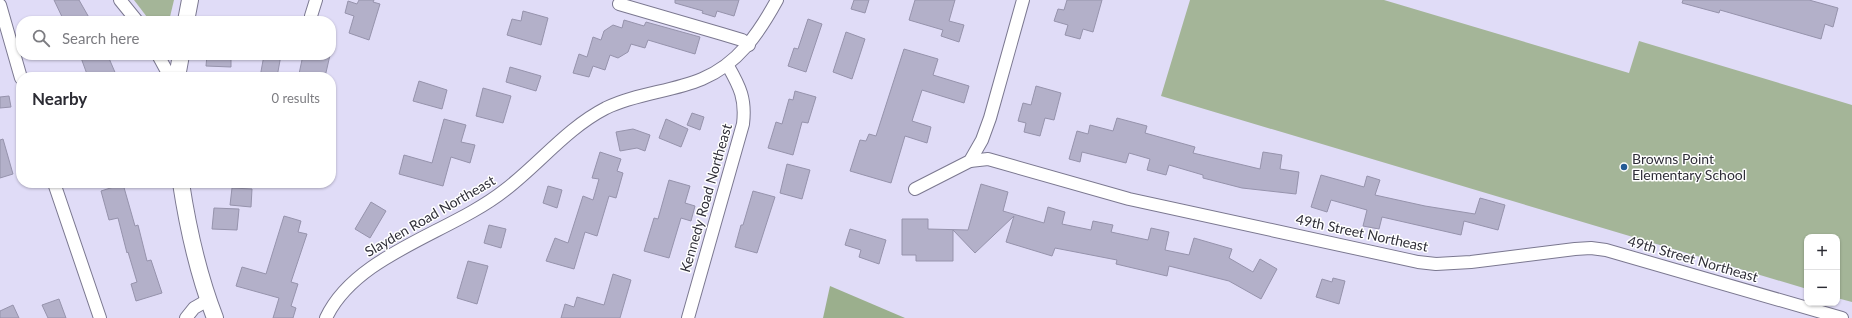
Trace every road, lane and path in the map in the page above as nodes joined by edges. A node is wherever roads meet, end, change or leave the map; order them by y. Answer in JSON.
{"nodes":[{"id":1,"x":120,"y":0,"type":"edge"},
{"id":2,"x":190,"y":0,"type":"edge"},
{"id":3,"x":316,"y":0,"type":"edge"},
{"id":4,"x":777,"y":0,"type":"edge"},
{"id":5,"x":1023,"y":0,"type":"edge"},
{"id":6,"x":619,"y":4,"type":"dead end"},
{"id":7,"x":0,"y":5,"type":"edge"},
{"id":8,"x":133,"y":16,"type":"edge"},
{"id":9,"x":187,"y":16,"type":"edge"},
{"id":10,"x":311,"y":16,"type":"dead end"},
{"id":11,"x":749,"y":45,"type":"junction"},
{"id":12,"x":161,"y":60,"type":"edge"},
{"id":13,"x":180,"y":60,"type":"edge"},
{"id":14,"x":728,"y":66,"type":"junction"},
{"id":15,"x":19,"y":72,"type":"edge"},
{"id":16,"x":167,"y":72,"type":"edge"},
{"id":17,"x":178,"y":72,"type":"edge"},
{"id":18,"x":970,"y":161,"type":"junction"},
{"id":19,"x":56,"y":188,"type":"edge"},
{"id":20,"x":182,"y":188,"type":"edge"},
{"id":21,"x":915,"y":189,"type":"dead end"},
{"id":22,"x":208,"y":300,"type":"junction"},
{"id":23,"x":100,"y":318,"type":"edge"},
{"id":24,"x":186,"y":318,"type":"edge"},
{"id":25,"x":216,"y":318,"type":"edge"},
{"id":26,"x":326,"y":318,"type":"edge"},
{"id":27,"x":688,"y":318,"type":"edge"},
{"id":28,"x":1842,"y":318,"type":"edge"}],
"edges":[{"from":1,"to":8,"type":"street"},
{"from":2,"to":9,"type":"main road"},
{"from":3,"to":10,"type":"street"},
{"from":4,"to":11,"type":"street","name":"Slayden Road Northeast"},
{"from":5,"to":18,"type":"street"},
{"from":6,"to":11,"type":"street"},
{"from":7,"to":15,"type":"street"},
{"from":11,"to":14,"type":"street","name":"Slayden Road Northeast"},
{"from":12,"to":16,"type":"street"},
{"from":13,"to":17,"type":"main road"},
{"from":14,"to":26,"type":"street","name":"Slayden Road Northeast"},
{"from":14,"to":27,"type":"street","name":"Kennedy Road Northeast"},
{"from":18,"to":21,"type":"street"},
{"from":18,"to":28,"type":"street","name":"49th Street Northeast"},
{"from":19,"to":23,"type":"street"},
{"from":20,"to":22,"type":"main road"},
{"from":22,"to":24,"type":"street"},
{"from":22,"to":25,"type":"main road"}]}
